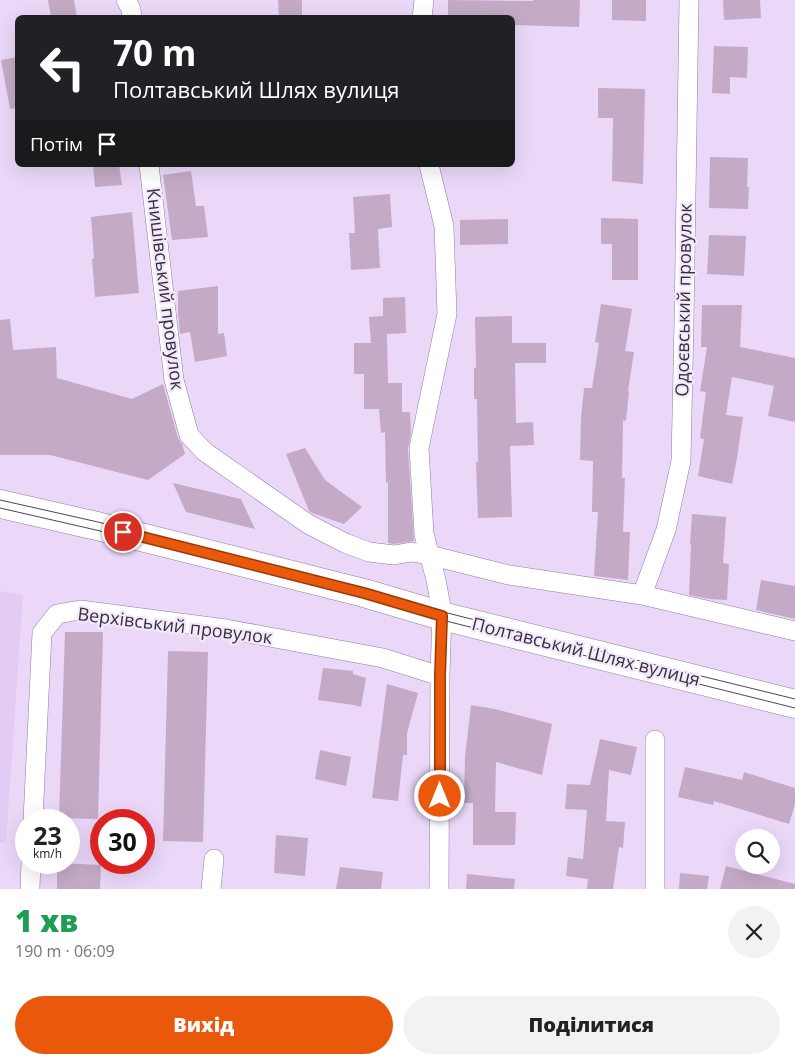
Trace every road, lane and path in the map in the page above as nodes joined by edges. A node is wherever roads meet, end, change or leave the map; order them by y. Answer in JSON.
{"nodes":[{"id":1,"x":126,"y":0,"type":"edge"},
{"id":2,"x":424,"y":0,"type":"edge"},
{"id":3,"x":689,"y":0,"type":"edge"},
{"id":4,"x":132,"y":15,"type":"edge"},
{"id":5,"x":422,"y":15,"type":"edge"},
{"id":6,"x":149,"y":167,"type":"edge"},
{"id":7,"x":429,"y":167,"type":"edge"},
{"id":8,"x":0,"y":504,"type":"edge"},
{"id":9,"x":429,"y":555,"type":"junction"},
{"id":10,"x":642,"y":595,"type":"junction"},
{"id":11,"x":442,"y":616,"type":"junction"},
{"id":12,"x":795,"y":632,"type":"edge"},
{"id":13,"x":440,"y":676,"type":"junction"},
{"id":14,"x":795,"y":704,"type":"edge"},
{"id":15,"x":655,"y":740,"type":"dead end"},
{"id":16,"x":34,"y":809,"type":"edge"},
{"id":17,"x":214,"y":859,"type":"dead end"},
{"id":18,"x":31,"y":874,"type":"edge"},
{"id":19,"x":30,"y":889,"type":"edge"},
{"id":20,"x":211,"y":889,"type":"edge"},
{"id":21,"x":439,"y":889,"type":"edge"},
{"id":22,"x":655,"y":889,"type":"edge"}],
"edges":[{"from":1,"to":4,"type":"street"},
{"from":2,"to":5,"type":"street"},
{"from":3,"to":10,"type":"street","name":"Одоєвський провулок"},
{"from":6,"to":9,"type":"street","name":"Книшівський провулок"},
{"from":7,"to":9,"type":"street"},
{"from":8,"to":11,"type":"main road","name":"Полтавський Шлях вулиця"},
{"from":9,"to":10,"type":"street","name":"Книшівський провулок"},
{"from":9,"to":11,"type":"street"},
{"from":10,"to":12,"type":"street","name":"Книшівський провулок"},
{"from":11,"to":13,"type":"street"},
{"from":11,"to":14,"type":"main road","name":"Полтавський Шлях вулиця"},
{"from":13,"to":16,"type":"street","name":"Верхівський провулок"},
{"from":13,"to":21,"type":"street"},
{"from":15,"to":22,"type":"street"},
{"from":17,"to":20,"type":"street"},
{"from":18,"to":19,"type":"street"}]}
